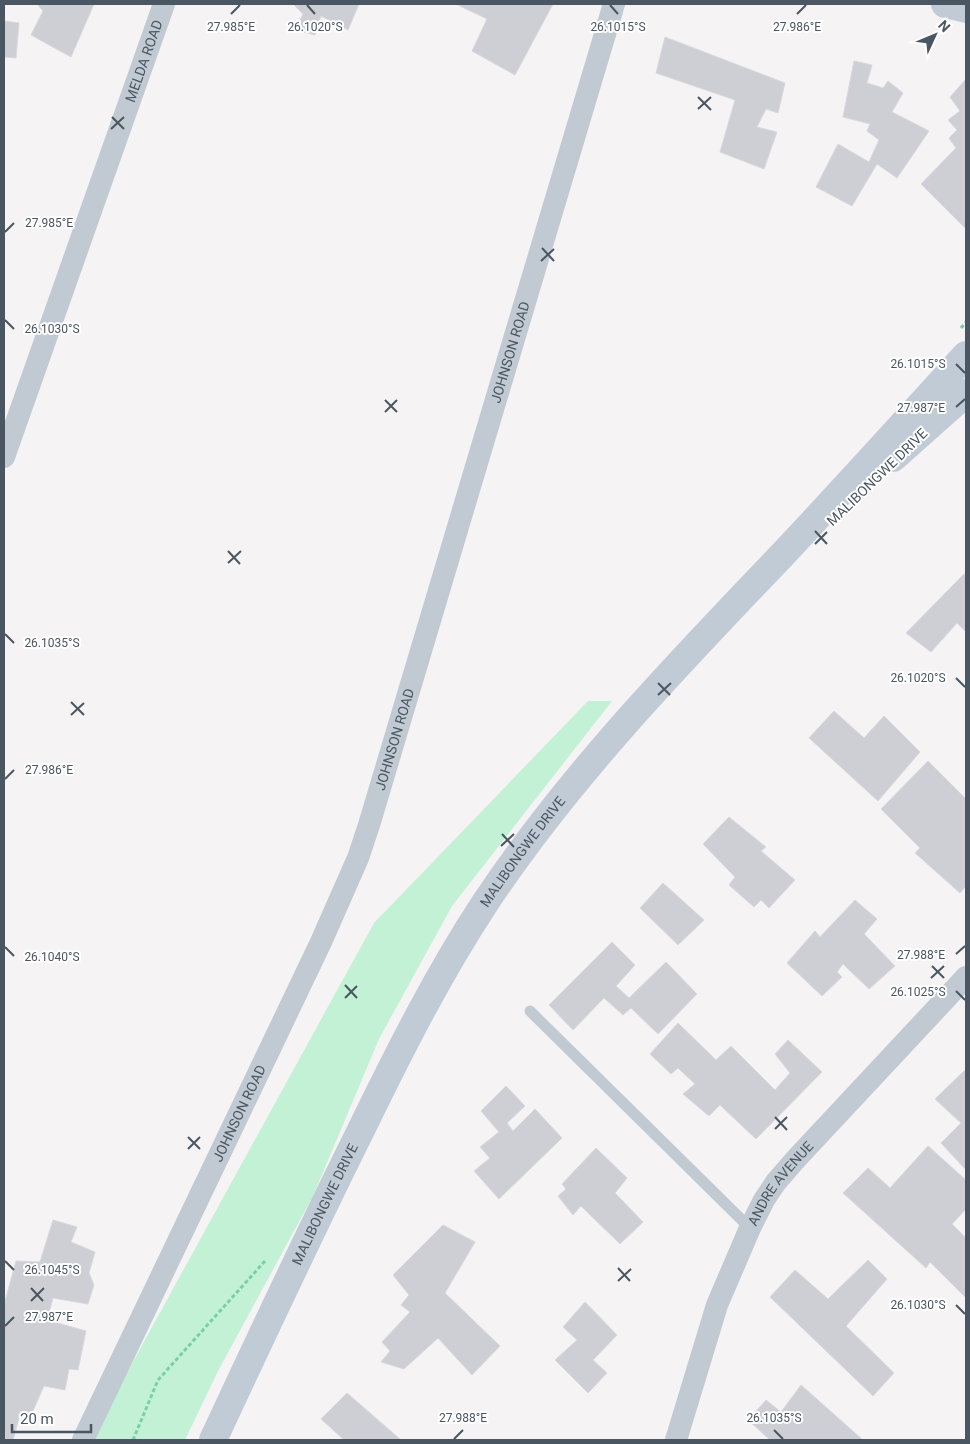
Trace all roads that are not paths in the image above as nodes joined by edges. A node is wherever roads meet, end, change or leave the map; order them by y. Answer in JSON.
{"nodes":[{"id":1,"x":164,"y":4,"type":"edge"},
{"id":2,"x":614,"y":4,"type":"edge"},
{"id":3,"x":945,"y":4,"type":"edge"},
{"id":4,"x":966,"y":9,"type":"edge"},
{"id":5,"x":966,"y":355,"type":"edge"},
{"id":6,"x":966,"y":393,"type":"edge"},
{"id":7,"x":4,"y":457,"type":"edge"},
{"id":8,"x":966,"y":977,"type":"edge"},
{"id":9,"x":530,"y":1011,"type":"dead end"},
{"id":10,"x":750,"y":1228,"type":"junction"},
{"id":11,"x":83,"y":1440,"type":"edge"},
{"id":12,"x":213,"y":1440,"type":"edge"},
{"id":13,"x":228,"y":1440,"type":"edge"},
{"id":14,"x":676,"y":1440,"type":"edge"}],
"edges":[{"from":1,"to":7,"type":"street","name":"MELDA ROAD"},
{"from":2,"to":11,"type":"street","name":"JOHNSON ROAD"},
{"from":3,"to":4,"type":"main road"},
{"from":5,"to":12,"type":"main road","name":"MALIBONGWE DRIVE"},
{"from":6,"to":13,"type":"main road","name":"MALIBONGWE DRIVE"},
{"from":8,"to":10,"type":"street","name":"ANDRE AVENUE"},
{"from":9,"to":10,"type":"lane"},
{"from":10,"to":14,"type":"street","name":"ANDRE AVENUE"}]}
